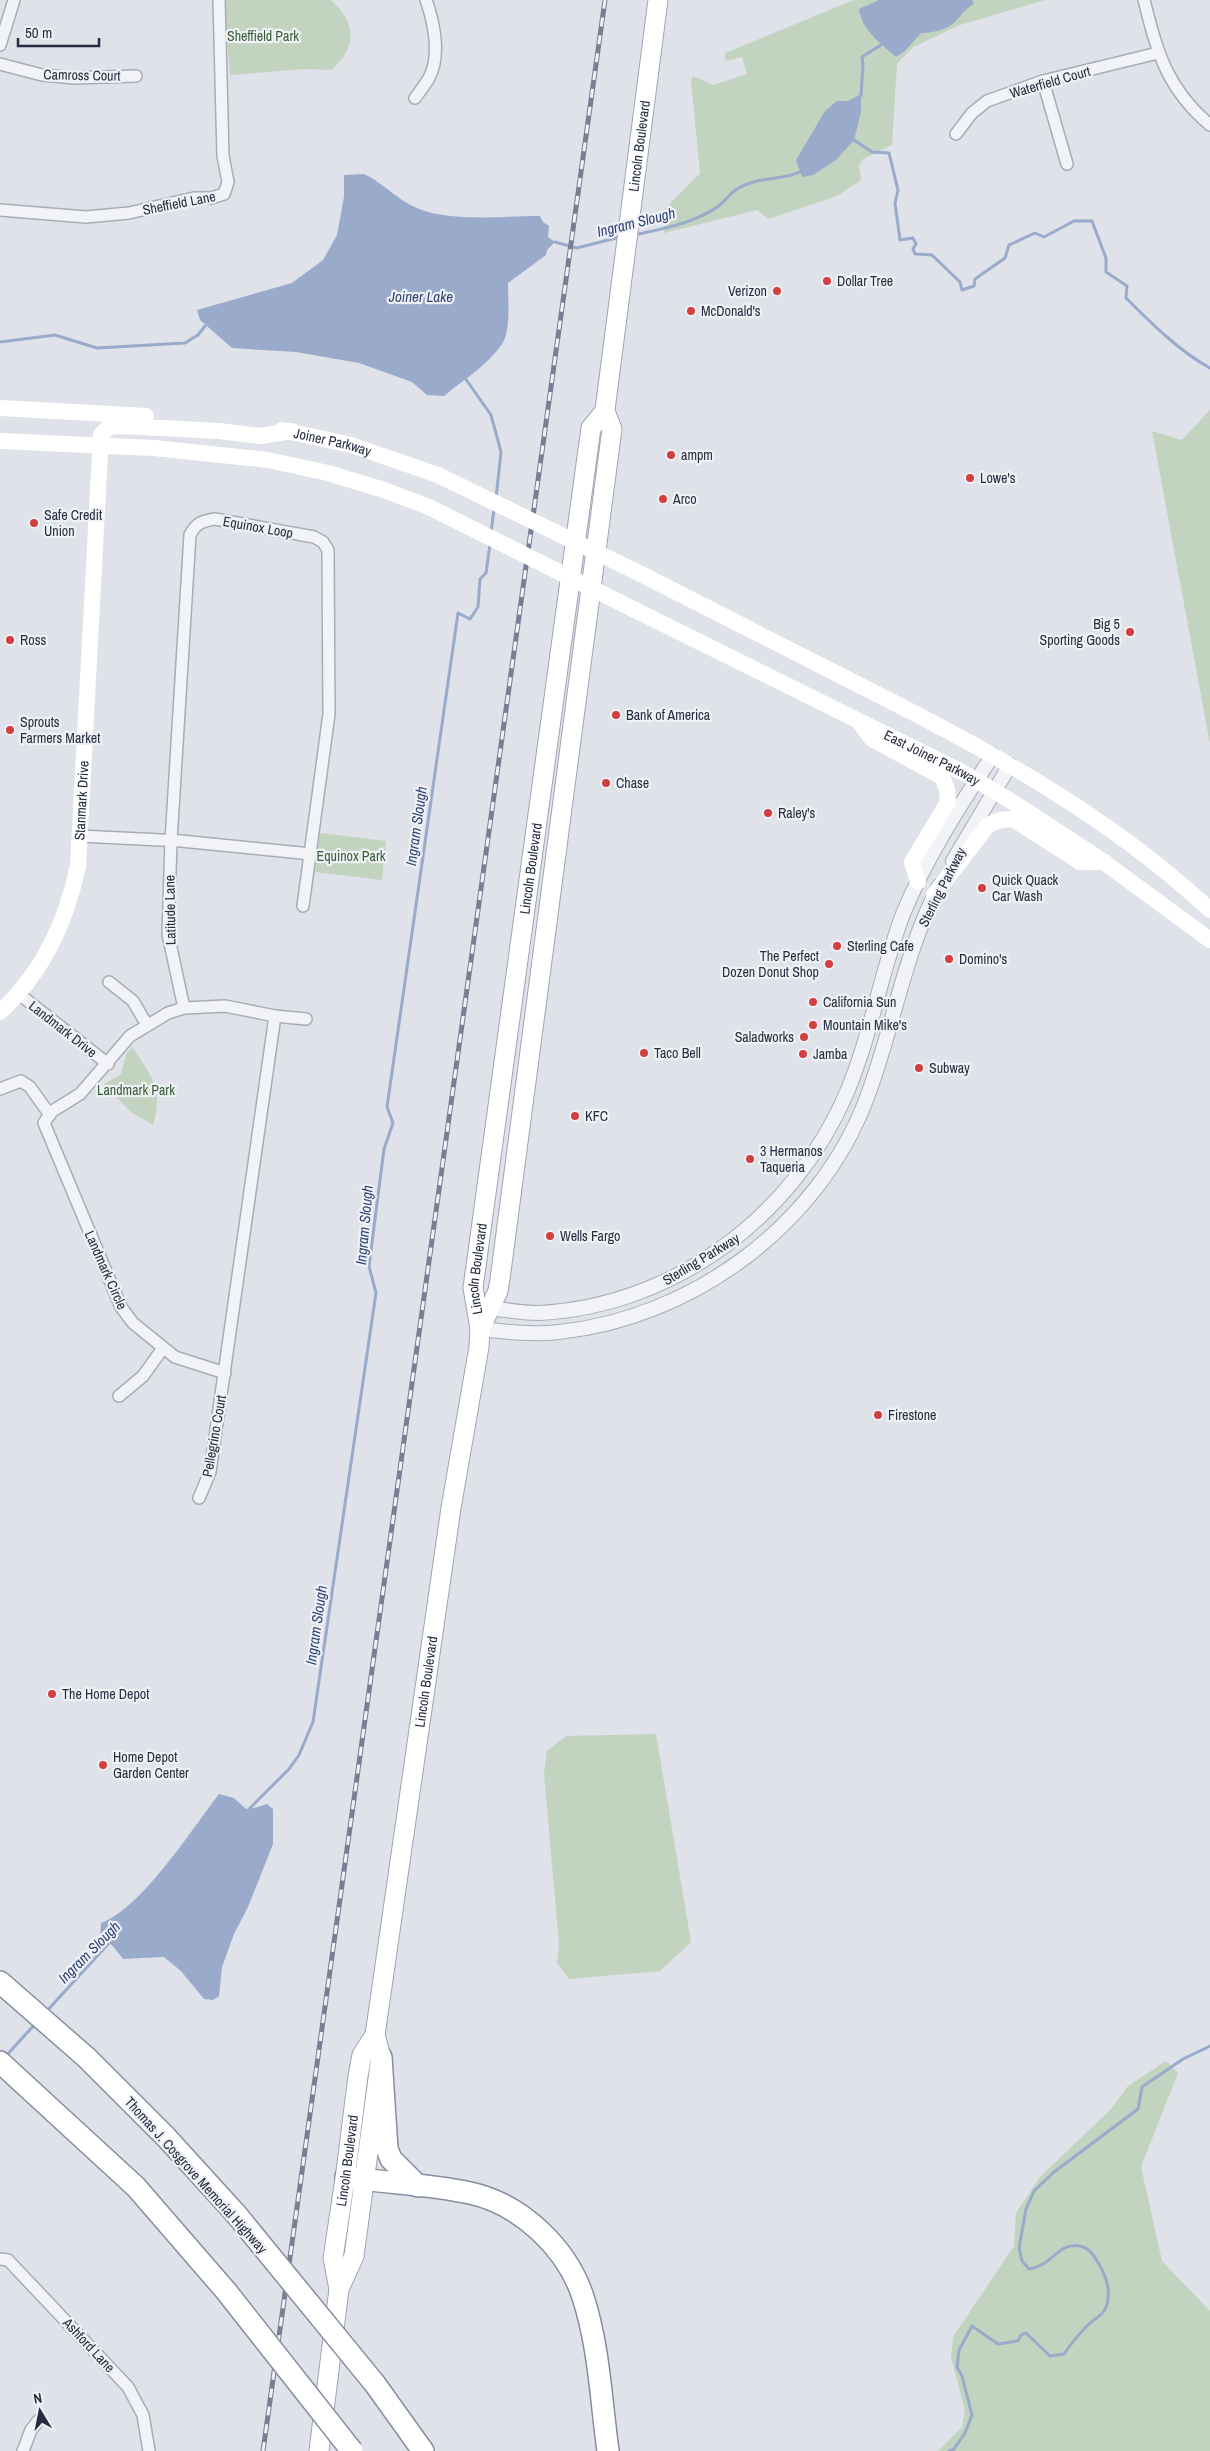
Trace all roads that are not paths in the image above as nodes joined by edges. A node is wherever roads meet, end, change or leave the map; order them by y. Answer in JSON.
{"nodes":[{"id":1,"x":14,"y":0,"type":"edge"},
{"id":2,"x":219,"y":0,"type":"edge"},
{"id":3,"x":426,"y":0,"type":"edge"},
{"id":4,"x":658,"y":0,"type":"edge"},
{"id":5,"x":1144,"y":0,"type":"edge"},
{"id":6,"x":0,"y":45,"type":"edge"},
{"id":7,"x":1158,"y":53,"type":"junction"},
{"id":8,"x":0,"y":64,"type":"edge"},
{"id":9,"x":136,"y":76,"type":"dead end"},
{"id":10,"x":1043,"y":82,"type":"junction"},
{"id":11,"x":415,"y":98,"type":"dead end"},
{"id":12,"x":1210,"y":125,"type":"edge"},
{"id":13,"x":956,"y":134,"type":"dead end"},
{"id":14,"x":1068,"y":164,"type":"dead end"},
{"id":15,"x":0,"y":210,"type":"edge"},
{"id":16,"x":0,"y":408,"type":"edge"},
{"id":17,"x":605,"y":412,"type":"junction"},
{"id":18,"x":292,"y":431,"type":"junction"},
{"id":19,"x":0,"y":441,"type":"edge"},
{"id":20,"x":102,"y":447,"type":"junction"},
{"id":21,"x":858,"y":720,"type":"junction"},
{"id":22,"x":993,"y":755,"type":"junction"},
{"id":23,"x":1010,"y":765,"type":"junction"},
{"id":24,"x":976,"y":781,"type":"junction"},
{"id":25,"x":994,"y":791,"type":"junction"},
{"id":26,"x":80,"y":836,"type":"junction"},
{"id":27,"x":171,"y":841,"type":"junction"},
{"id":28,"x":310,"y":854,"type":"junction"},
{"id":29,"x":1105,"y":862,"type":"junction"},
{"id":30,"x":918,"y":882,"type":"junction"},
{"id":31,"x":934,"y":894,"type":"junction"},
{"id":32,"x":303,"y":906,"type":"dead end"},
{"id":33,"x":1210,"y":910,"type":"edge"},
{"id":34,"x":1210,"y":940,"type":"edge"},
{"id":35,"x":109,"y":982,"type":"dead end"},
{"id":36,"x":19,"y":994,"type":"junction"},
{"id":37,"x":184,"y":1008,"type":"junction"},
{"id":38,"x":0,"y":1012,"type":"edge"},
{"id":39,"x":275,"y":1016,"type":"junction"},
{"id":40,"x":306,"y":1018,"type":"dead end"},
{"id":41,"x":147,"y":1024,"type":"junction"},
{"id":42,"x":108,"y":1064,"type":"junction"},
{"id":43,"x":0,"y":1089,"type":"edge"},
{"id":44,"x":50,"y":1114,"type":"junction"},
{"id":45,"x":483,"y":1307,"type":"junction"},
{"id":46,"x":480,"y":1329,"type":"junction"},
{"id":47,"x":162,"y":1348,"type":"junction"},
{"id":48,"x":225,"y":1373,"type":"junction"},
{"id":49,"x":119,"y":1396,"type":"dead end"},
{"id":50,"x":199,"y":1498,"type":"dead end"},
{"id":51,"x":0,"y":1982,"type":"edge"},
{"id":52,"x":375,"y":2035,"type":"junction"},
{"id":53,"x":381,"y":2057,"type":"junction"},
{"id":54,"x":0,"y":2062,"type":"edge"},
{"id":55,"x":355,"y":2179,"type":"junction"},
{"id":56,"x":418,"y":2186,"type":"junction"},
{"id":57,"x":0,"y":2259,"type":"edge"},
{"id":58,"x":38,"y":2421,"type":"dead end"},
{"id":59,"x":23,"y":2451,"type":"edge"},
{"id":60,"x":150,"y":2451,"type":"edge"},
{"id":61,"x":319,"y":2451,"type":"edge"},
{"id":62,"x":352,"y":2451,"type":"edge"},
{"id":63,"x":423,"y":2451,"type":"edge"},
{"id":64,"x":608,"y":2451,"type":"edge"}],
"edges":[{"from":1,"to":6,"type":"street"},
{"from":2,"to":15,"type":"street","name":"Sheffield Lane"},
{"from":3,"to":11,"type":"street"},
{"from":4,"to":17,"type":"main road","name":"Lincoln Boulevard"},
{"from":5,"to":7,"type":"street"},
{"from":7,"to":10,"type":"street","name":"Waterfield Court"},
{"from":7,"to":12,"type":"street"},
{"from":8,"to":9,"type":"street","name":"Camross Court"},
{"from":10,"to":13,"type":"street","name":"Waterfield Court"},
{"from":10,"to":14,"type":"street"},
{"from":16,"to":18,"type":"main road","name":"Joiner Parkway"},
{"from":17,"to":45,"type":"main road","name":"Lincoln Boulevard"},
{"from":17,"to":45,"type":"main road","name":"Lincoln Boulevard"},
{"from":18,"to":20,"type":"main road"},
{"from":18,"to":22,"type":"main road","name":"Joiner Parkway","bridge":true},
{"from":19,"to":20,"type":"main road"},
{"from":20,"to":21,"type":"main road","name":"East Joiner Parkway","bridge":true},
{"from":20,"to":26,"type":"main road","name":"Stanmark Drive"},
{"from":21,"to":24,"type":"main road","name":"East Joiner Parkway"},
{"from":21,"to":30,"type":"main road"},
{"from":22,"to":23,"type":"main road"},
{"from":22,"to":24,"type":"street","name":"Sterling Parkway"},
{"from":23,"to":25,"type":"street","name":"Sterling Parkway"},
{"from":23,"to":33,"type":"main road"},
{"from":24,"to":25,"type":"main road","name":"East Joiner Parkway"},
{"from":24,"to":30,"type":"street","name":"Sterling Parkway"},
{"from":25,"to":29,"type":"main road","name":"East Joiner Parkway"},
{"from":25,"to":31,"type":"street","name":"Sterling Parkway"},
{"from":26,"to":27,"type":"street"},
{"from":26,"to":36,"type":"main road","name":"Stanmark Drive"},
{"from":27,"to":28,"type":"street"},
{"from":27,"to":28,"type":"street","name":"Equinox Loop"},
{"from":27,"to":37,"type":"street","name":"Latitude Lane"},
{"from":28,"to":32,"type":"street","name":"Equinox Loop"},
{"from":29,"to":31,"type":"main road"},
{"from":29,"to":34,"type":"main road","name":"East Joiner Parkway"},
{"from":30,"to":45,"type":"street","name":"Sterling Parkway"},
{"from":31,"to":46,"type":"street","name":"Sterling Parkway"},
{"from":35,"to":41,"type":"street"},
{"from":36,"to":38,"type":"main road","name":"Stanmark Drive"},
{"from":36,"to":42,"type":"street","name":"Landmark Drive"},
{"from":37,"to":39,"type":"street"},
{"from":37,"to":41,"type":"street"},
{"from":39,"to":40,"type":"street"},
{"from":39,"to":48,"type":"street"},
{"from":41,"to":42,"type":"street"},
{"from":42,"to":44,"type":"street"},
{"from":43,"to":44,"type":"street"},
{"from":44,"to":47,"type":"street","name":"Landmark Circle"},
{"from":45,"to":46,"type":"main road","name":"Lincoln Boulevard"},
{"from":46,"to":52,"type":"main road","name":"Lincoln Boulevard"},
{"from":47,"to":48,"type":"street","name":"Landmark Circle"},
{"from":47,"to":49,"type":"street"},
{"from":48,"to":50,"type":"street","name":"Pellegrino Court"},
{"from":51,"to":63,"type":"highway","name":"Thomas J. Cosgrove Memorial Highway","bridge":true},
{"from":52,"to":53,"type":"main road","name":"Lincoln Boulevard"},
{"from":52,"to":55,"type":"main road","name":"Lincoln Boulevard"},
{"from":53,"to":55,"type":"main road","name":"Lincoln Boulevard"},
{"from":53,"to":56,"type":"highway"},
{"from":54,"to":62,"type":"highway","bridge":true},
{"from":55,"to":56,"type":"highway"},
{"from":55,"to":61,"type":"main road","name":"Lincoln Boulevard"},
{"from":56,"to":64,"type":"highway"},
{"from":57,"to":60,"type":"street","name":"Ashford Lane"},
{"from":58,"to":59,"type":"street"}]}
